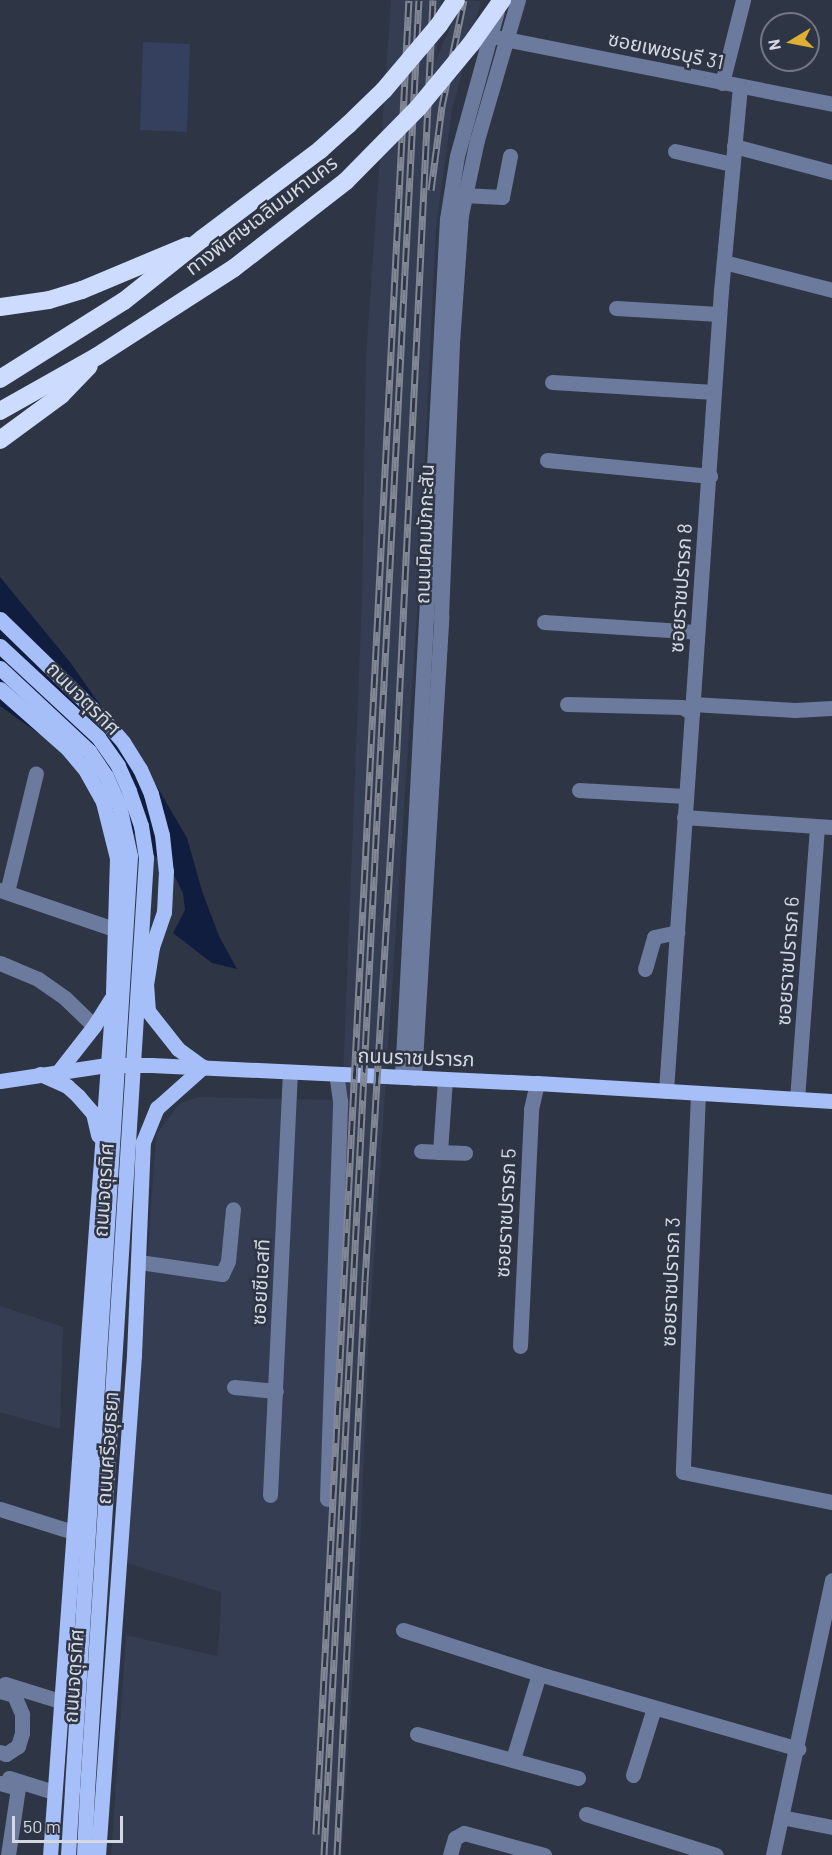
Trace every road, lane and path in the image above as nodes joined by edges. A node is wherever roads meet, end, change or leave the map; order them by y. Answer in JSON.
{"nodes":[{"id":1,"x":456,"y":0,"type":"edge"},
{"id":2,"x":501,"y":0,"type":"edge"},
{"id":3,"x":518,"y":0,"type":"edge"},
{"id":4,"x":743,"y":0,"type":"edge"},
{"id":5,"x":491,"y":36,"type":"junction"},
{"id":6,"x":508,"y":39,"type":"junction"},
{"id":7,"x":722,"y":83,"type":"junction"},
{"id":8,"x":740,"y":87,"type":"junction"},
{"id":9,"x":832,"y":104,"type":"edge"},
{"id":10,"x":734,"y":146,"type":"junction"},
{"id":11,"x":675,"y":151,"type":"dead end"},
{"id":12,"x":510,"y":156,"type":"dead end"},
{"id":13,"x":732,"y":164,"type":"junction"},
{"id":14,"x":832,"y":172,"type":"edge"},
{"id":15,"x":463,"y":195,"type":"junction"},
{"id":16,"x":202,"y":239,"type":"junction"},
{"id":17,"x":724,"y":262,"type":"junction"},
{"id":18,"x":832,"y":290,"type":"edge"},
{"id":19,"x":0,"y":307,"type":"edge"},
{"id":20,"x":616,"y":308,"type":"dead end"},
{"id":21,"x":719,"y":314,"type":"junction"},
{"id":22,"x":96,"y":357,"type":"junction"},
{"id":23,"x":0,"y":379,"type":"edge"},
{"id":24,"x":552,"y":382,"type":"dead end"},
{"id":25,"x":714,"y":392,"type":"junction"},
{"id":26,"x":0,"y":411,"type":"edge"},
{"id":27,"x":0,"y":440,"type":"edge"},
{"id":28,"x":547,"y":460,"type":"dead end"},
{"id":29,"x":710,"y":476,"type":"junction"},
{"id":30,"x":0,"y":619,"type":"edge"},
{"id":31,"x":544,"y":622,"type":"dead end"},
{"id":32,"x":698,"y":632,"type":"junction"},
{"id":33,"x":0,"y":646,"type":"edge"},
{"id":34,"x":0,"y":668,"type":"edge"},
{"id":35,"x":0,"y":689,"type":"edge"},
{"id":36,"x":567,"y":704,"type":"dead end"},
{"id":37,"x":832,"y":708,"type":"edge"},
{"id":38,"x":692,"y":709,"type":"junction"},
{"id":39,"x":36,"y":773,"type":"dead end"},
{"id":40,"x":579,"y":790,"type":"dead end"},
{"id":41,"x":685,"y":796,"type":"junction"},
{"id":42,"x":684,"y":817,"type":"junction"},
{"id":43,"x":825,"y":827,"type":"edge"},
{"id":44,"x":165,"y":887,"type":"junction"},
{"id":45,"x":3,"y":891,"type":"edge"},
{"id":46,"x":116,"y":893,"type":"junction"},
{"id":47,"x":114,"y":929,"type":"junction"},
{"id":48,"x":677,"y":932,"type":"junction"},
{"id":49,"x":0,"y":963,"type":"edge"},
{"id":50,"x":645,"y":969,"type":"dead end"},
{"id":51,"x":113,"y":996,"type":"junction"},
{"id":52,"x":94,"y":1026,"type":"junction"},
{"id":53,"x":107,"y":1065,"type":"junction"},
{"id":54,"x":203,"y":1067,"type":"junction"},
{"id":55,"x":58,"y":1072,"type":"junction"},
{"id":56,"x":290,"y":1072,"type":"junction"},
{"id":57,"x":40,"y":1074,"type":"junction"},
{"id":58,"x":336,"y":1074,"type":"junction"},
{"id":59,"x":408,"y":1078,"type":"junction"},
{"id":60,"x":445,"y":1079,"type":"junction"},
{"id":61,"x":0,"y":1080,"type":"edge"},
{"id":62,"x":537,"y":1083,"type":"junction"},
{"id":63,"x":666,"y":1091,"type":"junction"},
{"id":64,"x":698,"y":1093,"type":"junction"},
{"id":65,"x":797,"y":1099,"type":"junction"},
{"id":66,"x":832,"y":1101,"type":"edge"},
{"id":67,"x":101,"y":1146,"type":"junction"},
{"id":68,"x":421,"y":1151,"type":"dead end"},
{"id":69,"x":440,"y":1152,"type":"junction"},
{"id":70,"x":465,"y":1153,"type":"dead end"},
{"id":71,"x":233,"y":1209,"type":"dead end"},
{"id":72,"x":94,"y":1240,"type":"junction"},
{"id":73,"x":139,"y":1256,"type":"junction"},
{"id":74,"x":520,"y":1346,"type":"dead end"},
{"id":75,"x":234,"y":1387,"type":"dead end"},
{"id":76,"x":276,"y":1391,"type":"junction"},
{"id":77,"x":270,"y":1495,"type":"dead end"},
{"id":78,"x":327,"y":1499,"type":"dead end"},
{"id":79,"x":832,"y":1502,"type":"edge"},
{"id":80,"x":0,"y":1509,"type":"edge"},
{"id":81,"x":73,"y":1532,"type":"junction"},
{"id":82,"x":832,"y":1580,"type":"edge"},
{"id":83,"x":404,"y":1630,"type":"dead end"},
{"id":84,"x":539,"y":1674,"type":"junction"},
{"id":85,"x":0,"y":1683,"type":"edge"},
{"id":86,"x":0,"y":1691,"type":"edge"},
{"id":87,"x":60,"y":1701,"type":"junction"},
{"id":88,"x":654,"y":1708,"type":"junction"},
{"id":89,"x":417,"y":1734,"type":"dead end"},
{"id":90,"x":798,"y":1749,"type":"junction"},
{"id":91,"x":0,"y":1752,"type":"edge"},
{"id":92,"x":513,"y":1759,"type":"junction"},
{"id":93,"x":633,"y":1775,"type":"dead end"},
{"id":94,"x":0,"y":1776,"type":"edge"},
{"id":95,"x":578,"y":1778,"type":"dead end"},
{"id":96,"x":0,"y":1783,"type":"edge"},
{"id":97,"x":80,"y":1790,"type":"junction"},
{"id":98,"x":54,"y":1792,"type":"junction"},
{"id":99,"x":586,"y":1814,"type":"dead end"},
{"id":100,"x":781,"y":1817,"type":"junction"},
{"id":101,"x":832,"y":1827,"type":"edge"},
{"id":102,"x":8,"y":1855,"type":"edge"},
{"id":103,"x":50,"y":1855,"type":"edge"},
{"id":104,"x":68,"y":1855,"type":"edge"},
{"id":105,"x":84,"y":1855,"type":"edge"},
{"id":106,"x":98,"y":1855,"type":"edge"},
{"id":107,"x":450,"y":1855,"type":"edge"},
{"id":108,"x":544,"y":1855,"type":"edge"},
{"id":109,"x":716,"y":1855,"type":"edge"},
{"id":110,"x":773,"y":1855,"type":"edge"}],
"edges":[{"from":1,"to":16,"type":"highway","name":"ทางพิเศษเฉลิมมหานคร","bridge":true},
{"from":2,"to":5,"type":"street","name":"ถนนนิคมมักกะสัน"},
{"from":2,"to":22,"type":"highway","name":"ทางพิเศษเฉลิมมหานคร","bridge":true},
{"from":3,"to":6,"type":"street","name":"ถนนนิคมมักกะสัน"},
{"from":4,"to":7,"type":"street"},
{"from":5,"to":6,"type":"street","name":"ซอยเพชรบุรี 31"},
{"from":5,"to":59,"type":"street","name":"ถนนนิคมมักกะสัน"},
{"from":6,"to":7,"type":"street","name":"ซอยเพชรบุรี 31"},
{"from":6,"to":15,"type":"street","name":"ถนนนิคมมักกะสัน"},
{"from":7,"to":8,"type":"street","name":"ซอยเพชรบุรี 31"},
{"from":8,"to":9,"type":"street","name":"ซอยเพชรบุรี 31"},
{"from":8,"to":10,"type":"street","name":"ซอยราชปรารภ 8"},
{"from":10,"to":13,"type":"street","name":"ซอยราชปรารภ 8"},
{"from":10,"to":14,"type":"street"},
{"from":11,"to":13,"type":"street"},
{"from":12,"to":15,"type":"street"},
{"from":13,"to":17,"type":"street","name":"ซอยราชปรารภ 8"},
{"from":15,"to":59,"type":"street","name":"ถนนนิคมมักกะสัน"},
{"from":16,"to":19,"type":"highway"},
{"from":16,"to":23,"type":"highway","name":"ทางพิเศษเฉลิมมหานคร"},
{"from":17,"to":18,"type":"street"},
{"from":17,"to":21,"type":"street","name":"ซอยราชปรารภ 8"},
{"from":20,"to":21,"type":"street"},
{"from":21,"to":25,"type":"street","name":"ซอยราชปรารภ 8"},
{"from":22,"to":26,"type":"highway","name":"ทางพิเศษเฉลิมมหานคร"},
{"from":22,"to":27,"type":"highway"},
{"from":24,"to":25,"type":"street"},
{"from":25,"to":29,"type":"street","name":"ซอยราชปรารภ 8"},
{"from":28,"to":29,"type":"street"},
{"from":29,"to":32,"type":"street","name":"ซอยราชปรารภ 8"},
{"from":30,"to":44,"type":"main road","name":"ถนนจตุรทิศ"},
{"from":31,"to":32,"type":"street"},
{"from":32,"to":38,"type":"street","name":"ซอยราชปรารภ 8"},
{"from":33,"to":97,"type":"main road","name":"ถนนจตุรทิศ","bridge":true},
{"from":34,"to":97,"type":"main road","name":"ถนนจตุรทิศ","bridge":true},
{"from":35,"to":46,"type":"main road"},
{"from":36,"to":38,"type":"street"},
{"from":37,"to":38,"type":"street"},
{"from":38,"to":41,"type":"street","name":"ซอยราชปรารภ 8"},
{"from":39,"to":45,"type":"street"},
{"from":40,"to":41,"type":"street"},
{"from":41,"to":42,"type":"street","name":"ซอยราชปรารภ 8"},
{"from":42,"to":43,"type":"street"},
{"from":42,"to":48,"type":"street","name":"ซอยราชปรารภ 8"},
{"from":43,"to":65,"type":"street","name":"ซอยราชปรารภ 6"},
{"from":44,"to":46,"type":"main road"},
{"from":44,"to":54,"type":"main road","name":"ถนนจตุรทิศ"},
{"from":45,"to":47,"type":"street"},
{"from":46,"to":47,"type":"main road"},
{"from":47,"to":51,"type":"main road"},
{"from":48,"to":50,"type":"street"},
{"from":48,"to":63,"type":"street","name":"ซอยราชปรารภ 8"},
{"from":49,"to":52,"type":"street"},
{"from":51,"to":52,"type":"main road"},
{"from":51,"to":53,"type":"main road"},
{"from":52,"to":55,"type":"main road"},
{"from":53,"to":54,"type":"main road","name":"ถนนราชปรารภ"},
{"from":53,"to":55,"type":"main road","name":"ถนนราชปรารภ"},
{"from":53,"to":67,"type":"main road","name":"ถนนศรีอยุธยา"},
{"from":54,"to":56,"type":"main road","name":"ถนนราชปรารภ"},
{"from":54,"to":73,"type":"main road","name":"ถนนศรีอยุธยา"},
{"from":55,"to":57,"type":"main road","name":"ถนนราชปรารภ"},
{"from":56,"to":58,"type":"main road","name":"ถนนราชปรารภ"},
{"from":56,"to":76,"type":"street","name":"ซอยซีเอสที"},
{"from":57,"to":61,"type":"main road","name":"ถนนราชปรารภ"},
{"from":57,"to":67,"type":"main road"},
{"from":58,"to":59,"type":"main road","name":"ถนนราชปรารภ"},
{"from":58,"to":78,"type":"street"},
{"from":59,"to":60,"type":"main road","name":"ถนนราชปรารภ"},
{"from":60,"to":62,"type":"main road","name":"ถนนราชปรารภ"},
{"from":60,"to":69,"type":"street"},
{"from":62,"to":63,"type":"main road","name":"ถนนราชปรารภ"},
{"from":62,"to":74,"type":"street","name":"ซอยราชปรารภ 5"},
{"from":63,"to":64,"type":"main road","name":"ถนนราชปรารภ"},
{"from":64,"to":65,"type":"main road","name":"ถนนราชปรารภ"},
{"from":64,"to":79,"type":"street","name":"ซอยราชปรารภ 3"},
{"from":65,"to":66,"type":"main road","name":"ถนนราชปรารภ"},
{"from":67,"to":72,"type":"main road","name":"ถนนศรีอยุธยา"},
{"from":68,"to":69,"type":"street"},
{"from":69,"to":70,"type":"street"},
{"from":71,"to":73,"type":"street"},
{"from":72,"to":73,"type":"main road"},
{"from":72,"to":81,"type":"main road","name":"ถนนศรีอยุธยา"},
{"from":73,"to":106,"type":"main road","name":"ถนนศรีอยุธยา"},
{"from":75,"to":76,"type":"street"},
{"from":76,"to":77,"type":"street","name":"ซอยซีเอสที"},
{"from":80,"to":81,"type":"street"},
{"from":81,"to":87,"type":"main road","name":"ถนนศรีอยุธยา"},
{"from":82,"to":90,"type":"street"},
{"from":83,"to":84,"type":"street"},
{"from":84,"to":88,"type":"street"},
{"from":84,"to":92,"type":"street"},
{"from":85,"to":87,"type":"street"},
{"from":86,"to":91,"type":"street"},
{"from":87,"to":98,"type":"main road","name":"ถนนศรีอยุธยา"},
{"from":88,"to":90,"type":"street"},
{"from":88,"to":93,"type":"street"},
{"from":89,"to":92,"type":"street"},
{"from":90,"to":100,"type":"street"},
{"from":92,"to":95,"type":"street"},
{"from":94,"to":98,"type":"street"},
{"from":96,"to":102,"type":"street"},
{"from":97,"to":104,"type":"main road"},
{"from":97,"to":105,"type":"main road"},
{"from":98,"to":103,"type":"main road","name":"ถนนศรีอยุธยา"},
{"from":99,"to":109,"type":"street"},
{"from":100,"to":101,"type":"street"},
{"from":100,"to":110,"type":"street"},
{"from":107,"to":108,"type":"street"}]}
